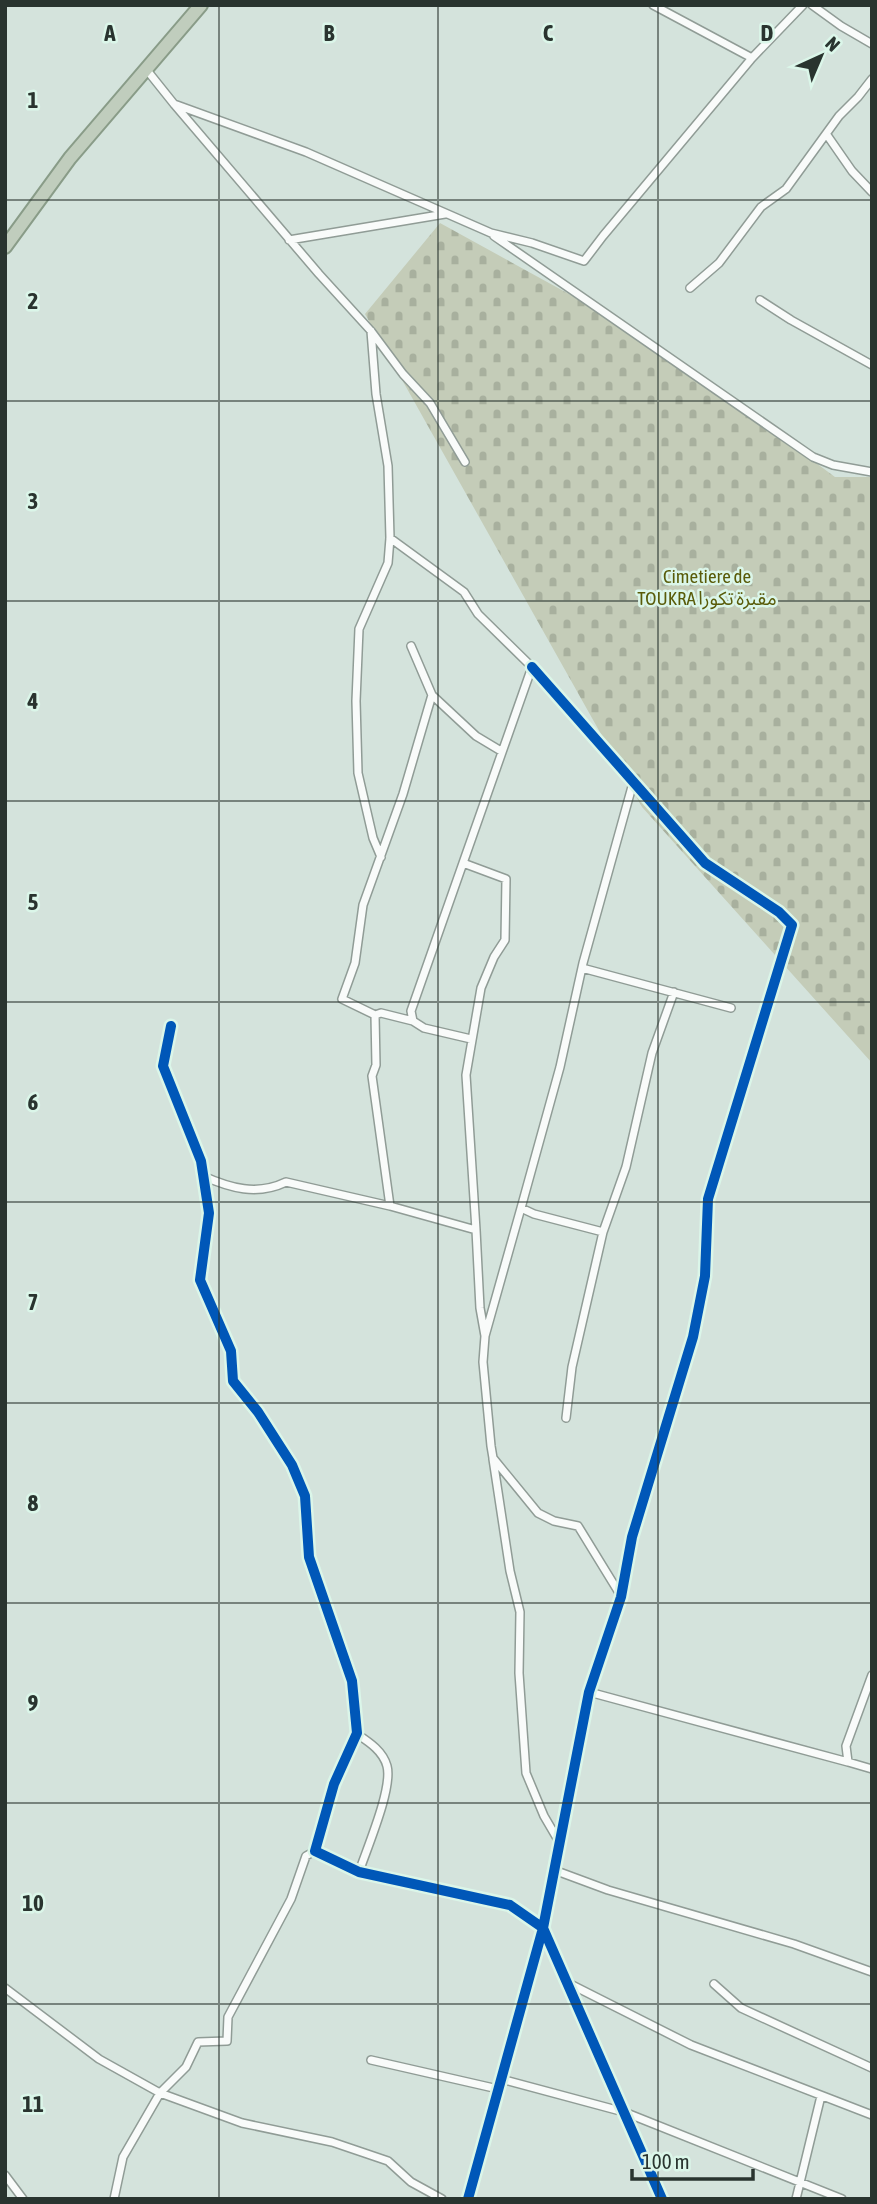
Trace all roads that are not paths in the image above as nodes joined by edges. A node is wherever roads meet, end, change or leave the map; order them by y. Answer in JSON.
{"nodes":[{"id":1,"x":201,"y":5,"type":"edge"},
{"id":2,"x":653,"y":5,"type":"edge"},
{"id":3,"x":803,"y":5,"type":"edge"},
{"id":4,"x":812,"y":5,"type":"edge"},
{"id":5,"x":872,"y":44,"type":"edge"},
{"id":6,"x":752,"y":58,"type":"junction"},
{"id":7,"x":146,"y":69,"type":"junction"},
{"id":8,"x":872,"y":79,"type":"edge"},
{"id":9,"x":174,"y":104,"type":"junction"},
{"id":10,"x":827,"y":135,"type":"junction"},
{"id":11,"x":872,"y":192,"type":"edge"},
{"id":12,"x":446,"y":213,"type":"junction"},
{"id":13,"x":491,"y":233,"type":"junction"},
{"id":14,"x":289,"y":240,"type":"junction"},
{"id":15,"x":5,"y":247,"type":"edge"},
{"id":16,"x":690,"y":288,"type":"dead end"},
{"id":17,"x":760,"y":300,"type":"dead end"},
{"id":18,"x":371,"y":331,"type":"junction"},
{"id":19,"x":872,"y":365,"type":"edge"},
{"id":20,"x":465,"y":462,"type":"dead end"},
{"id":21,"x":872,"y":472,"type":"edge"},
{"id":22,"x":390,"y":538,"type":"junction"},
{"id":23,"x":411,"y":646,"type":"dead end"},
{"id":24,"x":532,"y":667,"type":"junction"},
{"id":25,"x":432,"y":695,"type":"junction"},
{"id":26,"x":501,"y":751,"type":"junction"},
{"id":27,"x":633,"y":783,"type":"junction"},
{"id":28,"x":381,"y":857,"type":"junction"},
{"id":29,"x":463,"y":863,"type":"junction"},
{"id":30,"x":582,"y":968,"type":"junction"},
{"id":31,"x":674,"y":992,"type":"junction"},
{"id":32,"x":731,"y":1008,"type":"dead end"},
{"id":33,"x":375,"y":1015,"type":"junction"},
{"id":34,"x":413,"y":1021,"type":"junction"},
{"id":35,"x":172,"y":1026,"type":"dead end"},
{"id":36,"x":471,"y":1039,"type":"junction"},
{"id":37,"x":203,"y":1176,"type":"junction"},
{"id":38,"x":390,"y":1206,"type":"junction"},
{"id":39,"x":521,"y":1208,"type":"junction"},
{"id":40,"x":476,"y":1230,"type":"junction"},
{"id":41,"x":603,"y":1233,"type":"junction"},
{"id":42,"x":485,"y":1336,"type":"junction"},
{"id":43,"x":566,"y":1418,"type":"dead end"},
{"id":44,"x":493,"y":1458,"type":"junction"},
{"id":45,"x":621,"y":1597,"type":"junction"},
{"id":46,"x":872,"y":1675,"type":"edge"},
{"id":47,"x":589,"y":1692,"type":"junction"},
{"id":48,"x":357,"y":1734,"type":"dead end"},
{"id":49,"x":848,"y":1762,"type":"junction"},
{"id":50,"x":872,"y":1769,"type":"edge"},
{"id":51,"x":561,"y":1845,"type":"junction"},
{"id":52,"x":315,"y":1851,"type":"junction"},
{"id":53,"x":554,"y":1870,"type":"junction"},
{"id":54,"x":359,"y":1872,"type":"junction"},
{"id":55,"x":543,"y":1928,"type":"junction"},
{"id":56,"x":872,"y":1972,"type":"edge"},
{"id":57,"x":567,"y":1983,"type":"junction"},
{"id":58,"x":714,"y":1984,"type":"dead end"},
{"id":59,"x":5,"y":1988,"type":"edge"},
{"id":60,"x":372,"y":2060,"type":"dead end"},
{"id":61,"x":872,"y":2068,"type":"edge"},
{"id":62,"x":500,"y":2079,"type":"junction"},
{"id":63,"x":498,"y":2089,"type":"junction"},
{"id":64,"x":160,"y":2093,"type":"junction"},
{"id":65,"x":821,"y":2096,"type":"junction"},
{"id":66,"x":624,"y":2112,"type":"junction"},
{"id":67,"x":872,"y":2115,"type":"edge"},
{"id":68,"x":5,"y":2175,"type":"edge"},
{"id":69,"x":801,"y":2183,"type":"junction"},
{"id":70,"x":23,"y":2199,"type":"edge"},
{"id":71,"x":114,"y":2199,"type":"edge"},
{"id":72,"x":442,"y":2199,"type":"edge"},
{"id":73,"x":468,"y":2199,"type":"edge"},
{"id":74,"x":662,"y":2199,"type":"edge"},
{"id":75,"x":796,"y":2199,"type":"edge"},
{"id":76,"x":842,"y":2199,"type":"edge"}],
"edges":[{"from":1,"to":7,"type":"highway"},
{"from":2,"to":6,"type":"street"},
{"from":3,"to":6,"type":"street"},
{"from":4,"to":5,"type":"street"},
{"from":6,"to":13,"type":"street"},
{"from":7,"to":9,"type":"street"},
{"from":7,"to":15,"type":"highway"},
{"from":8,"to":10,"type":"street"},
{"from":9,"to":12,"type":"street"},
{"from":9,"to":14,"type":"street"},
{"from":10,"to":11,"type":"street"},
{"from":10,"to":16,"type":"street"},
{"from":12,"to":13,"type":"street"},
{"from":12,"to":14,"type":"street"},
{"from":13,"to":21,"type":"street"},
{"from":14,"to":18,"type":"street"},
{"from":17,"to":19,"type":"street"},
{"from":18,"to":20,"type":"street"},
{"from":18,"to":22,"type":"street"},
{"from":22,"to":24,"type":"street"},
{"from":22,"to":28,"type":"street"},
{"from":23,"to":25,"type":"street"},
{"from":24,"to":26,"type":"street"},
{"from":24,"to":27,"type":"street"},
{"from":25,"to":26,"type":"street"},
{"from":25,"to":28,"type":"street"},
{"from":26,"to":29,"type":"street"},
{"from":27,"to":30,"type":"street"},
{"from":27,"to":45,"type":"street"},
{"from":28,"to":33,"type":"street"},
{"from":29,"to":34,"type":"street"},
{"from":29,"to":36,"type":"street"},
{"from":30,"to":31,"type":"street"},
{"from":30,"to":39,"type":"street"},
{"from":31,"to":32,"type":"street"},
{"from":31,"to":41,"type":"street"},
{"from":33,"to":34,"type":"street"},
{"from":33,"to":38,"type":"street"},
{"from":34,"to":36,"type":"street"},
{"from":35,"to":37,"type":"street"},
{"from":36,"to":40,"type":"street"},
{"from":37,"to":38,"type":"street"},
{"from":37,"to":52,"type":"street"},
{"from":38,"to":40,"type":"street"},
{"from":39,"to":41,"type":"street"},
{"from":39,"to":42,"type":"street"},
{"from":40,"to":42,"type":"street"},
{"from":41,"to":43,"type":"street"},
{"from":42,"to":44,"type":"street"},
{"from":44,"to":45,"type":"street"},
{"from":44,"to":51,"type":"street"},
{"from":45,"to":47,"type":"street"},
{"from":46,"to":49,"type":"street"},
{"from":47,"to":49,"type":"street"},
{"from":47,"to":51,"type":"street"},
{"from":48,"to":54,"type":"street"},
{"from":49,"to":50,"type":"street"},
{"from":51,"to":53,"type":"street"},
{"from":52,"to":54,"type":"street"},
{"from":52,"to":64,"type":"street"},
{"from":53,"to":55,"type":"street"},
{"from":53,"to":56,"type":"street"},
{"from":54,"to":55,"type":"street"},
{"from":55,"to":57,"type":"street"},
{"from":55,"to":62,"type":"street"},
{"from":57,"to":65,"type":"street"},
{"from":57,"to":66,"type":"street"},
{"from":58,"to":61,"type":"street"},
{"from":59,"to":64,"type":"street"},
{"from":60,"to":63,"type":"street"},
{"from":62,"to":63,"type":"street"},
{"from":62,"to":66,"type":"street"},
{"from":63,"to":73,"type":"street"},
{"from":64,"to":71,"type":"street"},
{"from":64,"to":72,"type":"street"},
{"from":65,"to":67,"type":"street"},
{"from":65,"to":69,"type":"street"},
{"from":66,"to":69,"type":"street"},
{"from":66,"to":74,"type":"street"},
{"from":68,"to":70,"type":"street"},
{"from":69,"to":75,"type":"street"},
{"from":69,"to":76,"type":"street"}]}
